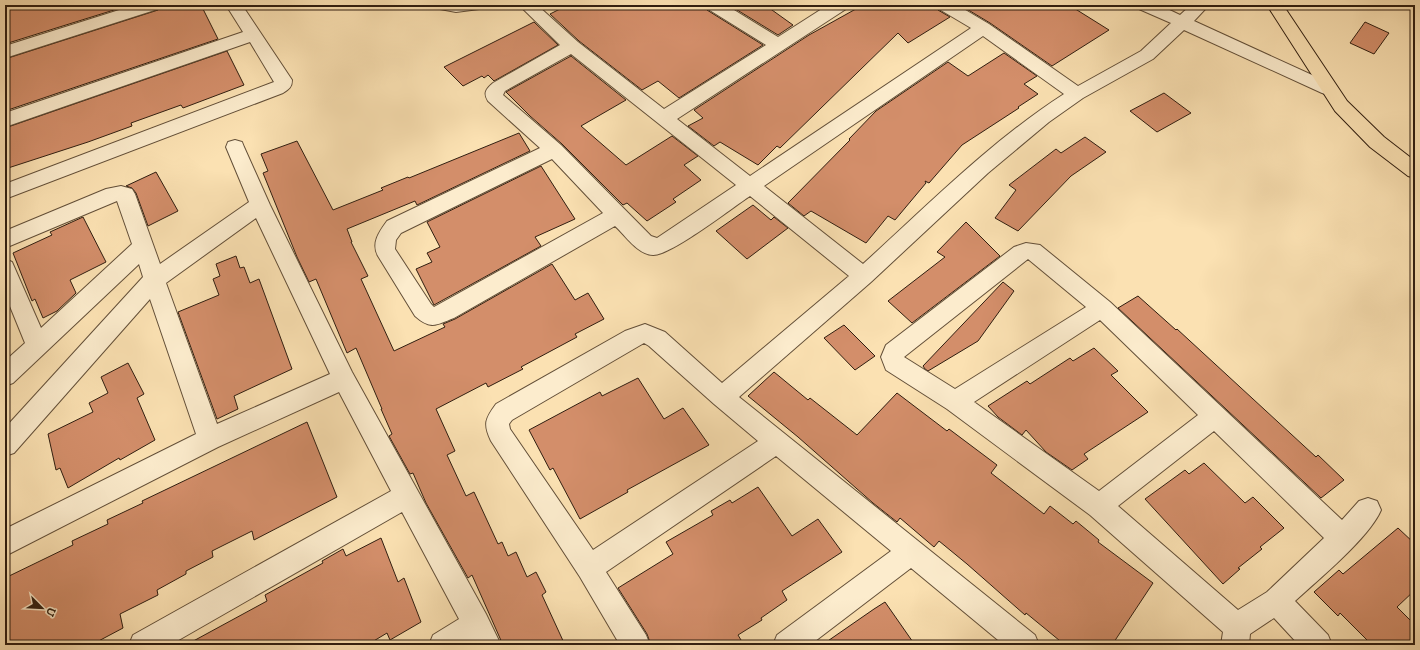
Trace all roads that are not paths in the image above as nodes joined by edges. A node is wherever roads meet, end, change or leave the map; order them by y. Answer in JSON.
{"nodes":[{"id":1,"x":152,"y":5,"type":"edge"},
{"id":2,"x":234,"y":5,"type":"edge"},
{"id":3,"x":446,"y":5,"type":"edge"},
{"id":4,"x":473,"y":5,"type":"edge"},
{"id":5,"x":528,"y":5,"type":"edge"},
{"id":6,"x":714,"y":5,"type":"edge"},
{"id":7,"x":840,"y":5,"type":"edge"},
{"id":8,"x":945,"y":5,"type":"edge"},
{"id":9,"x":1144,"y":5,"type":"edge"},
{"id":10,"x":1201,"y":5,"type":"edge"},
{"id":11,"x":1275,"y":5,"type":"edge"},
{"id":12,"x":1183,"y":22,"type":"junction"},
{"id":13,"x":983,"y":28,"type":"junction"},
{"id":14,"x":253,"y":35,"type":"junction"},
{"id":15,"x":779,"y":45,"type":"junction"},
{"id":16,"x":572,"y":46,"type":"junction"},
{"id":17,"x":5,"y":52,"type":"edge"},
{"id":18,"x":1328,"y":89,"type":"junction"},
{"id":19,"x":1077,"y":94,"type":"junction"},
{"id":20,"x":663,"y":119,"type":"junction"},
{"id":21,"x":5,"y":120,"type":"edge"},
{"id":22,"x":235,"y":147,"type":"dead end"},
{"id":23,"x":554,"y":150,"type":"junction"},
{"id":24,"x":1415,"y":171,"type":"edge"},
{"id":25,"x":752,"y":186,"type":"junction"},
{"id":26,"x":5,"y":192,"type":"edge"},
{"id":27,"x":260,"y":205,"type":"junction"},
{"id":28,"x":617,"y":215,"type":"junction"},
{"id":29,"x":5,"y":240,"type":"edge"},
{"id":30,"x":144,"y":246,"type":"junction"},
{"id":31,"x":5,"y":268,"type":"edge"},
{"id":32,"x":864,"y":276,"type":"junction"},
{"id":33,"x":154,"y":280,"type":"junction"},
{"id":34,"x":1102,"y":308,"type":"junction"},
{"id":35,"x":37,"y":345,"type":"junction"},
{"id":36,"x":5,"y":376,"type":"edge"},
{"id":37,"x":344,"y":379,"type":"junction"},
{"id":38,"x":722,"y":397,"type":"junction"},
{"id":39,"x":955,"y":402,"type":"junction"},
{"id":40,"x":1215,"y":416,"type":"junction"},
{"id":41,"x":210,"y":439,"type":"junction"},
{"id":42,"x":777,"y":442,"type":"junction"},
{"id":43,"x":5,"y":445,"type":"edge"},
{"id":44,"x":406,"y":496,"type":"junction"},
{"id":45,"x":1099,"y":506,"type":"junction"},
{"id":46,"x":1368,"y":510,"type":"dead end"},
{"id":47,"x":1343,"y":538,"type":"junction"},
{"id":48,"x":5,"y":543,"type":"edge"},
{"id":49,"x":911,"y":552,"type":"junction"},
{"id":50,"x":589,"y":568,"type":"junction"},
{"id":51,"x":1276,"y":601,"type":"junction"},
{"id":52,"x":481,"y":634,"type":"edge"},
{"id":53,"x":1236,"y":636,"type":"edge"},
{"id":54,"x":144,"y":645,"type":"edge"},
{"id":55,"x":443,"y":645,"type":"edge"},
{"id":56,"x":636,"y":645,"type":"edge"},
{"id":57,"x":787,"y":645,"type":"edge"},
{"id":58,"x":1024,"y":645,"type":"edge"},
{"id":59,"x":1318,"y":645,"type":"edge"}],
"edges":[{"from":1,"to":17,"type":"street"},
{"from":2,"to":14,"type":"street"},
{"from":3,"to":4,"type":"street"},
{"from":5,"to":16,"type":"street"},
{"from":6,"to":15,"type":"street"},
{"from":7,"to":15,"type":"street"},
{"from":8,"to":13,"type":"street"},
{"from":9,"to":12,"type":"street"},
{"from":10,"to":12,"type":"street"},
{"from":11,"to":18,"type":"main road"},
{"from":12,"to":18,"type":"street"},
{"from":12,"to":19,"type":"street"},
{"from":13,"to":19,"type":"street"},
{"from":13,"to":25,"type":"street"},
{"from":14,"to":21,"type":"street"},
{"from":14,"to":26,"type":"street"},
{"from":15,"to":20,"type":"street"},
{"from":16,"to":20,"type":"street"},
{"from":16,"to":23,"type":"street"},
{"from":18,"to":24,"type":"main road"},
{"from":19,"to":32,"type":"street"},
{"from":20,"to":25,"type":"street"},
{"from":22,"to":27,"type":"street"},
{"from":23,"to":28,"type":"street"},
{"from":23,"to":28,"type":"street"},
{"from":25,"to":28,"type":"street"},
{"from":25,"to":32,"type":"street"},
{"from":27,"to":33,"type":"street"},
{"from":27,"to":37,"type":"street"},
{"from":29,"to":30,"type":"street"},
{"from":30,"to":33,"type":"street"},
{"from":30,"to":35,"type":"street"},
{"from":31,"to":35,"type":"street"},
{"from":32,"to":38,"type":"street"},
{"from":33,"to":41,"type":"street"},
{"from":33,"to":43,"type":"street"},
{"from":34,"to":39,"type":"street"},
{"from":34,"to":39,"type":"street"},
{"from":34,"to":40,"type":"street"},
{"from":35,"to":36,"type":"street"},
{"from":37,"to":41,"type":"street"},
{"from":37,"to":44,"type":"street"},
{"from":38,"to":42,"type":"street"},
{"from":38,"to":50,"type":"street"},
{"from":39,"to":45,"type":"street"},
{"from":40,"to":45,"type":"street"},
{"from":40,"to":47,"type":"street"},
{"from":41,"to":48,"type":"street"},
{"from":42,"to":49,"type":"street"},
{"from":42,"to":50,"type":"street"},
{"from":44,"to":52,"type":"street"},
{"from":44,"to":54,"type":"street"},
{"from":45,"to":53,"type":"street"},
{"from":46,"to":47,"type":"street"},
{"from":47,"to":51,"type":"street"},
{"from":49,"to":57,"type":"street"},
{"from":49,"to":58,"type":"street"},
{"from":50,"to":56,"type":"street"},
{"from":51,"to":53,"type":"street"},
{"from":51,"to":59,"type":"street"},
{"from":52,"to":55,"type":"street"}]}
